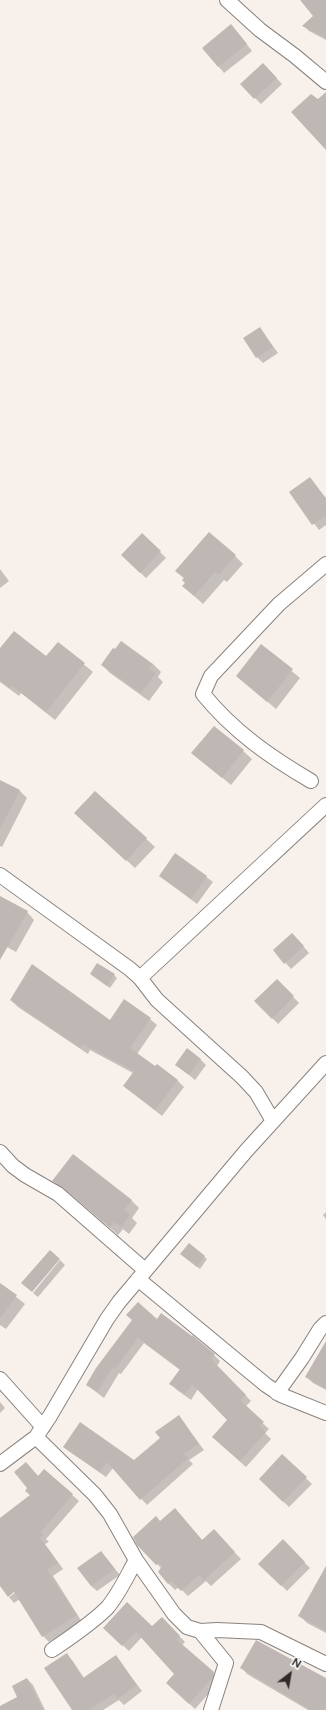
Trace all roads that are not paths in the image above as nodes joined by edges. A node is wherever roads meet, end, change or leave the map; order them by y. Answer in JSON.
{"nodes":[{"id":1,"x":228,"y":0,"type":"edge"},
{"id":2,"x":326,"y":82,"type":"edge"},
{"id":3,"x":326,"y":564,"type":"edge"},
{"id":4,"x":311,"y":781,"type":"dead end"},
{"id":5,"x":326,"y":805,"type":"edge"},
{"id":6,"x":0,"y":875,"type":"edge"},
{"id":7,"x":140,"y":978,"type":"junction"},
{"id":8,"x":326,"y":1063,"type":"edge"},
{"id":9,"x":273,"y":1122,"type":"junction"},
{"id":10,"x":0,"y":1152,"type":"edge"},
{"id":11,"x":142,"y":1274,"type":"junction"},
{"id":12,"x":326,"y":1323,"type":"edge"},
{"id":13,"x":0,"y":1379,"type":"edge"},
{"id":14,"x":278,"y":1393,"type":"junction"},
{"id":15,"x":326,"y":1413,"type":"edge"},
{"id":16,"x":39,"y":1432,"type":"junction"},
{"id":17,"x":0,"y":1464,"type":"edge"},
{"id":18,"x":136,"y":1560,"type":"junction"},
{"id":19,"x":200,"y":1631,"type":"junction"},
{"id":20,"x":52,"y":1650,"type":"dead end"},
{"id":21,"x":326,"y":1664,"type":"edge"},
{"id":22,"x":211,"y":1710,"type":"edge"}],
"edges":[{"from":1,"to":2,"type":"street"},
{"from":3,"to":4,"type":"street"},
{"from":5,"to":7,"type":"street"},
{"from":6,"to":7,"type":"street"},
{"from":7,"to":9,"type":"street"},
{"from":8,"to":9,"type":"street"},
{"from":9,"to":11,"type":"street"},
{"from":10,"to":11,"type":"street"},
{"from":11,"to":14,"type":"street"},
{"from":11,"to":16,"type":"street"},
{"from":12,"to":14,"type":"street"},
{"from":13,"to":16,"type":"street"},
{"from":14,"to":15,"type":"street"},
{"from":16,"to":17,"type":"street"},
{"from":16,"to":18,"type":"street"},
{"from":18,"to":19,"type":"street"},
{"from":18,"to":20,"type":"street"},
{"from":19,"to":21,"type":"street"},
{"from":19,"to":22,"type":"street"}]}
